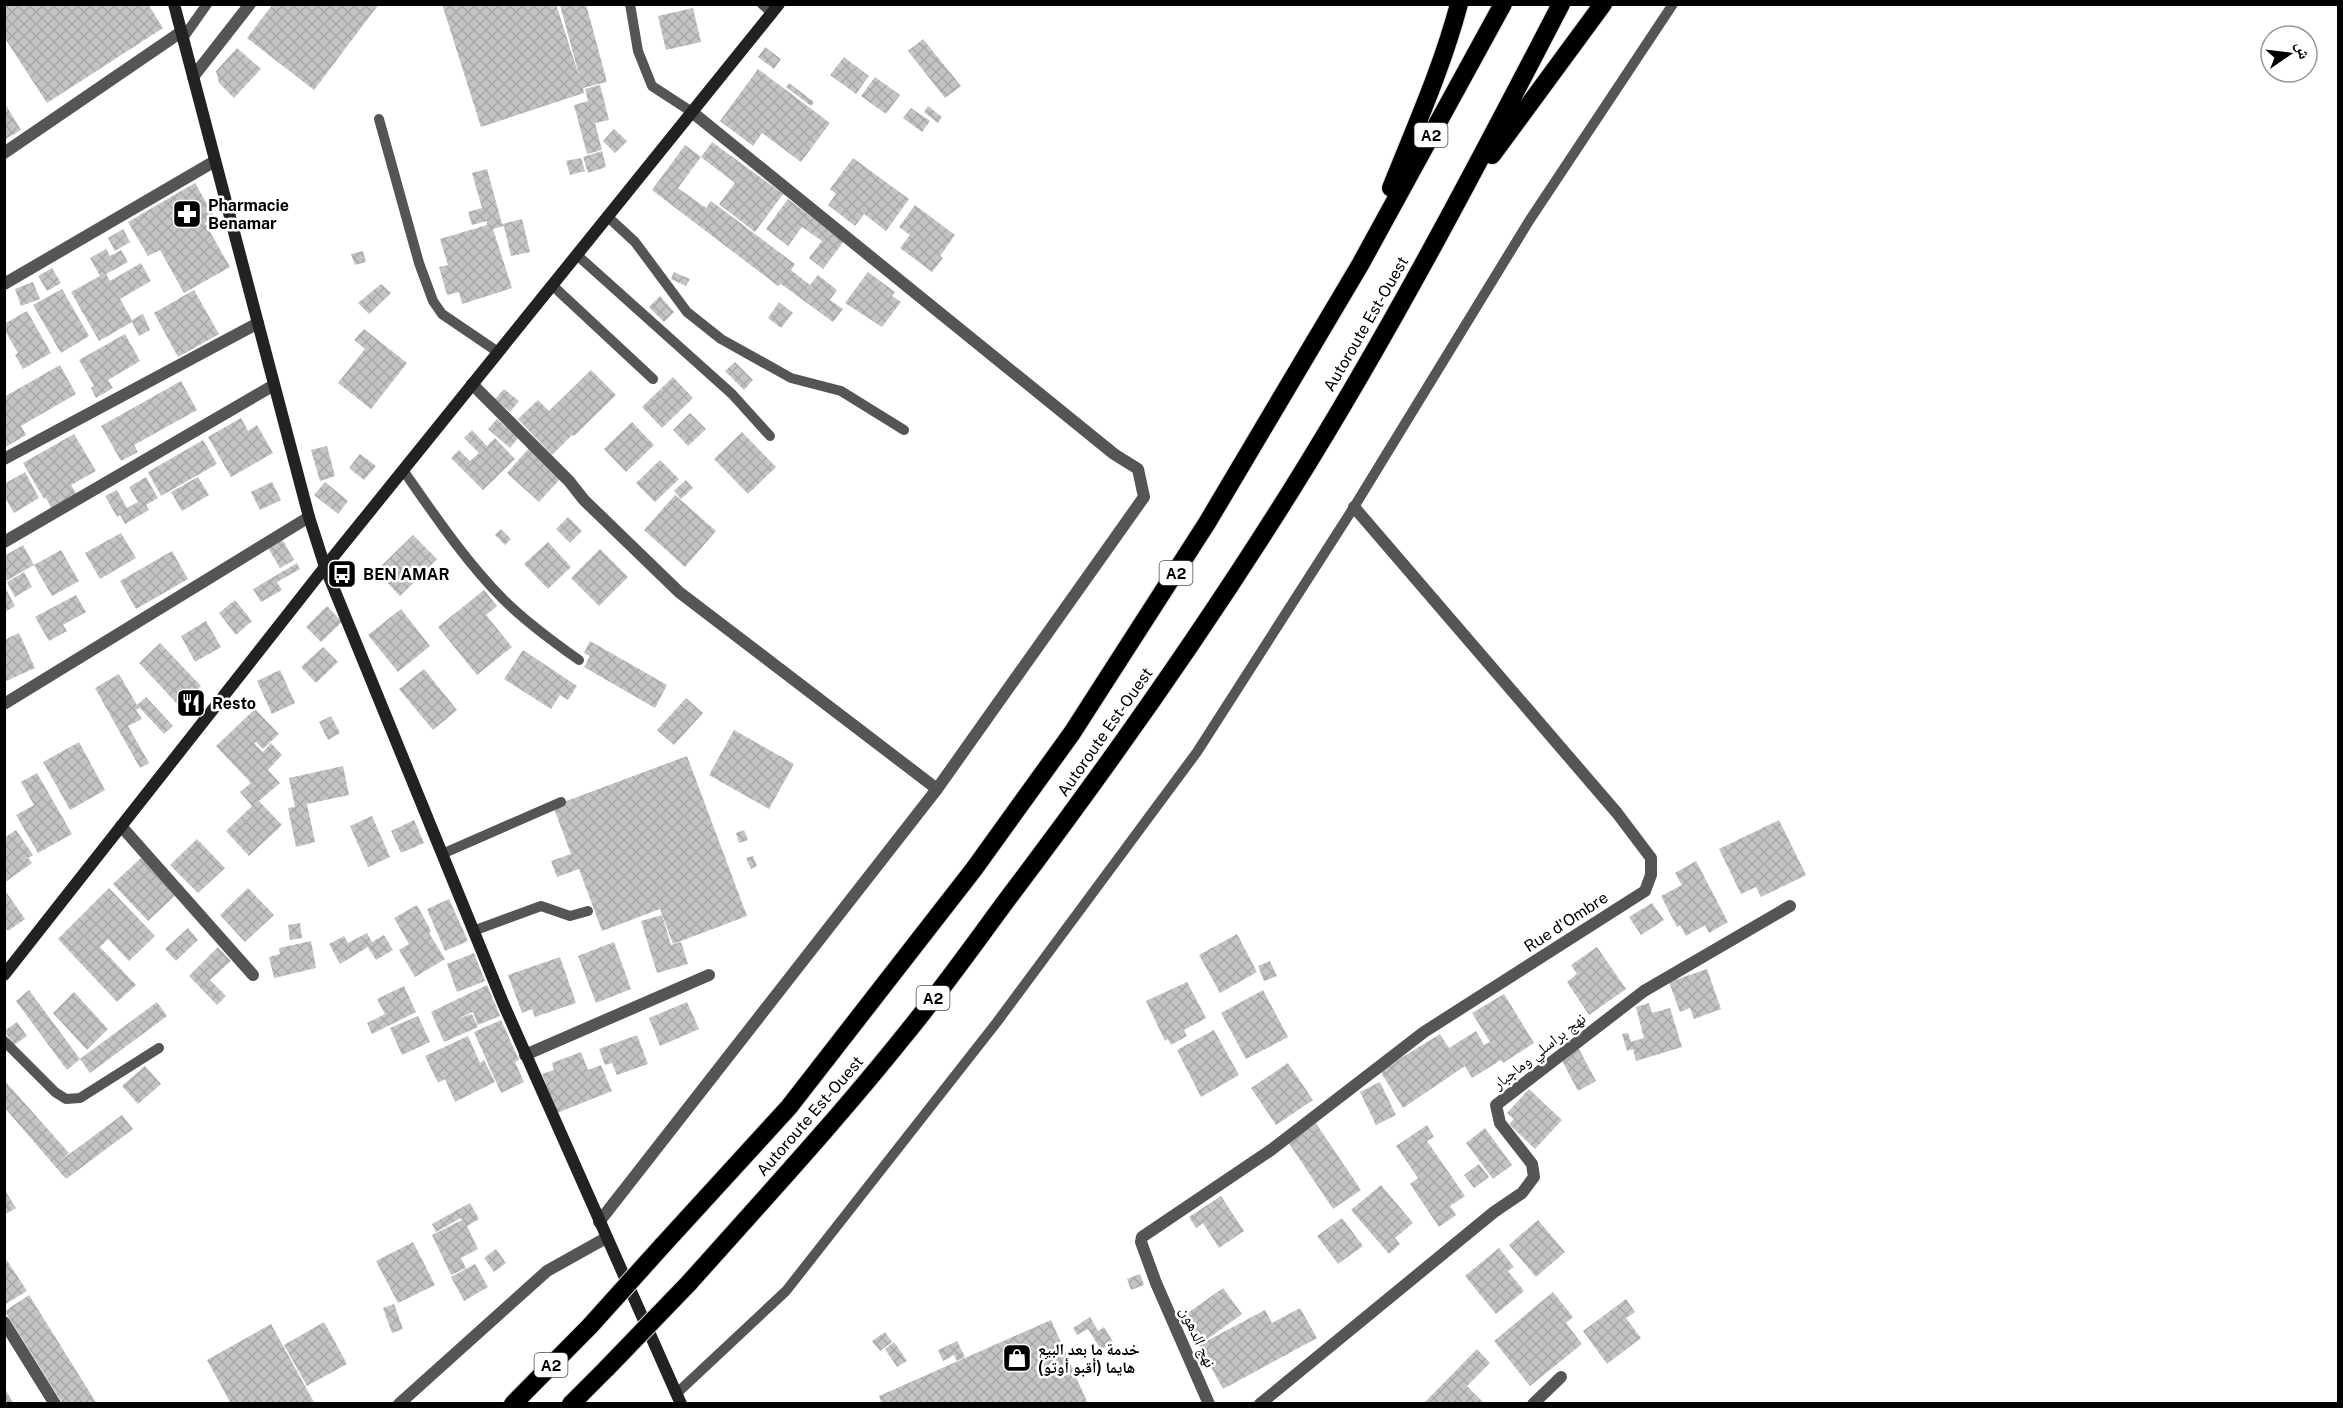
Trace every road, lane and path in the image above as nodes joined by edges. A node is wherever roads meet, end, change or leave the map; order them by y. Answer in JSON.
{"nodes":[{"id":1,"x":174,"y":4,"type":"edge"},
{"id":2,"x":207,"y":4,"type":"edge"},
{"id":3,"x":250,"y":4,"type":"edge"},
{"id":4,"x":630,"y":4,"type":"edge"},
{"id":5,"x":762,"y":4,"type":"edge"},
{"id":6,"x":1459,"y":4,"type":"edge"},
{"id":7,"x":1503,"y":4,"type":"edge"},
{"id":8,"x":1561,"y":4,"type":"edge"},
{"id":9,"x":1603,"y":4,"type":"edge"},
{"id":10,"x":1673,"y":4,"type":"edge"},
{"id":11,"x":775,"y":9,"type":"edge"},
{"id":12,"x":182,"y":35,"type":"junction"},
{"id":13,"x":193,"y":77,"type":"junction"},
{"id":14,"x":692,"y":112,"type":"junction"},
{"id":15,"x":379,"y":119,"type":"dead end"},
{"id":16,"x":4,"y":153,"type":"edge"},
{"id":17,"x":215,"y":161,"type":"junction"},
{"id":18,"x":1459,"y":200,"type":"junction"},
{"id":19,"x":608,"y":217,"type":"junction"},
{"id":20,"x":577,"y":255,"type":"junction"},
{"id":21,"x":1360,"y":265,"type":"junction"},
{"id":22,"x":4,"y":284,"type":"edge"},
{"id":23,"x":552,"y":285,"type":"junction"},
{"id":24,"x":258,"y":323,"type":"junction"},
{"id":25,"x":498,"y":352,"type":"junction"},
{"id":26,"x":653,"y":380,"type":"dead end"},
{"id":27,"x":472,"y":384,"type":"junction"},
{"id":28,"x":274,"y":385,"type":"junction"},
{"id":29,"x":904,"y":430,"type":"dead end"},
{"id":30,"x":770,"y":436,"type":"dead end"},
{"id":31,"x":4,"y":459,"type":"edge"},
{"id":32,"x":403,"y":470,"type":"junction"},
{"id":33,"x":1354,"y":507,"type":"junction"},
{"id":34,"x":309,"y":517,"type":"junction"},
{"id":35,"x":4,"y":542,"type":"edge"},
{"id":36,"x":325,"y":567,"type":"junction"},
{"id":37,"x":579,"y":660,"type":"dead end"},
{"id":38,"x":4,"y":704,"type":"edge"},
{"id":39,"x":937,"y":789,"type":"junction"},
{"id":40,"x":561,"y":802,"type":"dead end"},
{"id":41,"x":121,"y":826,"type":"junction"},
{"id":42,"x":441,"y":854,"type":"junction"},
{"id":43,"x":1790,"y":906,"type":"dead end"},
{"id":44,"x":588,"y":911,"type":"dead end"},
{"id":45,"x":473,"y":931,"type":"junction"},
{"id":46,"x":4,"y":975,"type":"edge"},
{"id":47,"x":253,"y":975,"type":"dead end"},
{"id":48,"x":709,"y":975,"type":"dead end"},
{"id":49,"x":4,"y":1041,"type":"edge"},
{"id":50,"x":159,"y":1048,"type":"dead end"},
{"id":51,"x":525,"y":1055,"type":"junction"},
{"id":52,"x":599,"y":1222,"type":"junction"},
{"id":53,"x":606,"y":1238,"type":"junction"},
{"id":54,"x":1156,"y":1283,"type":"joint"},
{"id":55,"x":4,"y":1322,"type":"edge"},
{"id":56,"x":1561,"y":1377,"type":"dead end"},
{"id":57,"x":678,"y":1399,"type":"edge"},
{"id":58,"x":55,"y":1404,"type":"edge"},
{"id":59,"x":399,"y":1404,"type":"edge"},
{"id":60,"x":513,"y":1404,"type":"edge"},
{"id":61,"x":571,"y":1404,"type":"edge"},
{"id":62,"x":1209,"y":1404,"type":"edge"},
{"id":63,"x":1260,"y":1404,"type":"edge"},
{"id":64,"x":1533,"y":1404,"type":"edge"}],
"edges":[{"from":1,"to":12,"type":"street"},
{"from":2,"to":12,"type":"lane"},
{"from":3,"to":13,"type":"street"},
{"from":4,"to":14,"type":"lane"},
{"from":5,"to":11,"type":"lane"},
{"from":6,"to":21,"type":"highway"},
{"from":7,"to":21,"type":"highway","name":"Autoroute Est-Ouest","number":"A2"},
{"from":8,"to":18,"type":"highway","name":"Autoroute Est-Ouest","number":"A2"},
{"from":9,"to":18,"type":"highway"},
{"from":10,"to":33,"type":"lane"},
{"from":11,"to":14,"type":"street"},
{"from":12,"to":13,"type":"street"},
{"from":12,"to":16,"type":"street"},
{"from":13,"to":17,"type":"street"},
{"from":14,"to":19,"type":"street"},
{"from":14,"to":39,"type":"street"},
{"from":15,"to":25,"type":"lane"},
{"from":17,"to":22,"type":"street"},
{"from":17,"to":24,"type":"street"},
{"from":18,"to":61,"type":"highway","name":"Autoroute Est-Ouest","number":"A2","bridge":true},
{"from":19,"to":20,"type":"street"},
{"from":19,"to":29,"type":"lane"},
{"from":20,"to":23,"type":"street"},
{"from":20,"to":30,"type":"lane"},
{"from":21,"to":60,"type":"highway","name":"Autoroute Est-Ouest","number":"A2","bridge":true},
{"from":23,"to":25,"type":"street"},
{"from":23,"to":26,"type":"lane"},
{"from":24,"to":28,"type":"street"},
{"from":24,"to":31,"type":"street"},
{"from":25,"to":27,"type":"street"},
{"from":27,"to":32,"type":"street"},
{"from":27,"to":39,"type":"street"},
{"from":28,"to":34,"type":"street"},
{"from":28,"to":35,"type":"street"},
{"from":32,"to":36,"type":"street"},
{"from":32,"to":37,"type":"lane"},
{"from":33,"to":54,"type":"street","name":"Rue d'Ombre"},
{"from":33,"to":57,"type":"lane"},
{"from":34,"to":36,"type":"street"},
{"from":34,"to":38,"type":"street"},
{"from":36,"to":41,"type":"street"},
{"from":36,"to":42,"type":"street"},
{"from":39,"to":52,"type":"street"},
{"from":40,"to":42,"type":"lane"},
{"from":41,"to":46,"type":"street"},
{"from":41,"to":47,"type":"street"},
{"from":42,"to":45,"type":"street"},
{"from":43,"to":63,"type":"street","name":"نهج براسلي وماجبار"},
{"from":44,"to":45,"type":"lane"},
{"from":45,"to":51,"type":"street"},
{"from":48,"to":51,"type":"street"},
{"from":49,"to":50,"type":"lane"},
{"from":51,"to":52,"type":"street"},
{"from":52,"to":53,"type":"street"},
{"from":53,"to":57,"type":"street"},
{"from":53,"to":59,"type":"street"},
{"from":54,"to":62,"type":"street","name":"نهج الدهون"},
{"from":55,"to":58,"type":"street"},
{"from":56,"to":64,"type":"street"}]}
